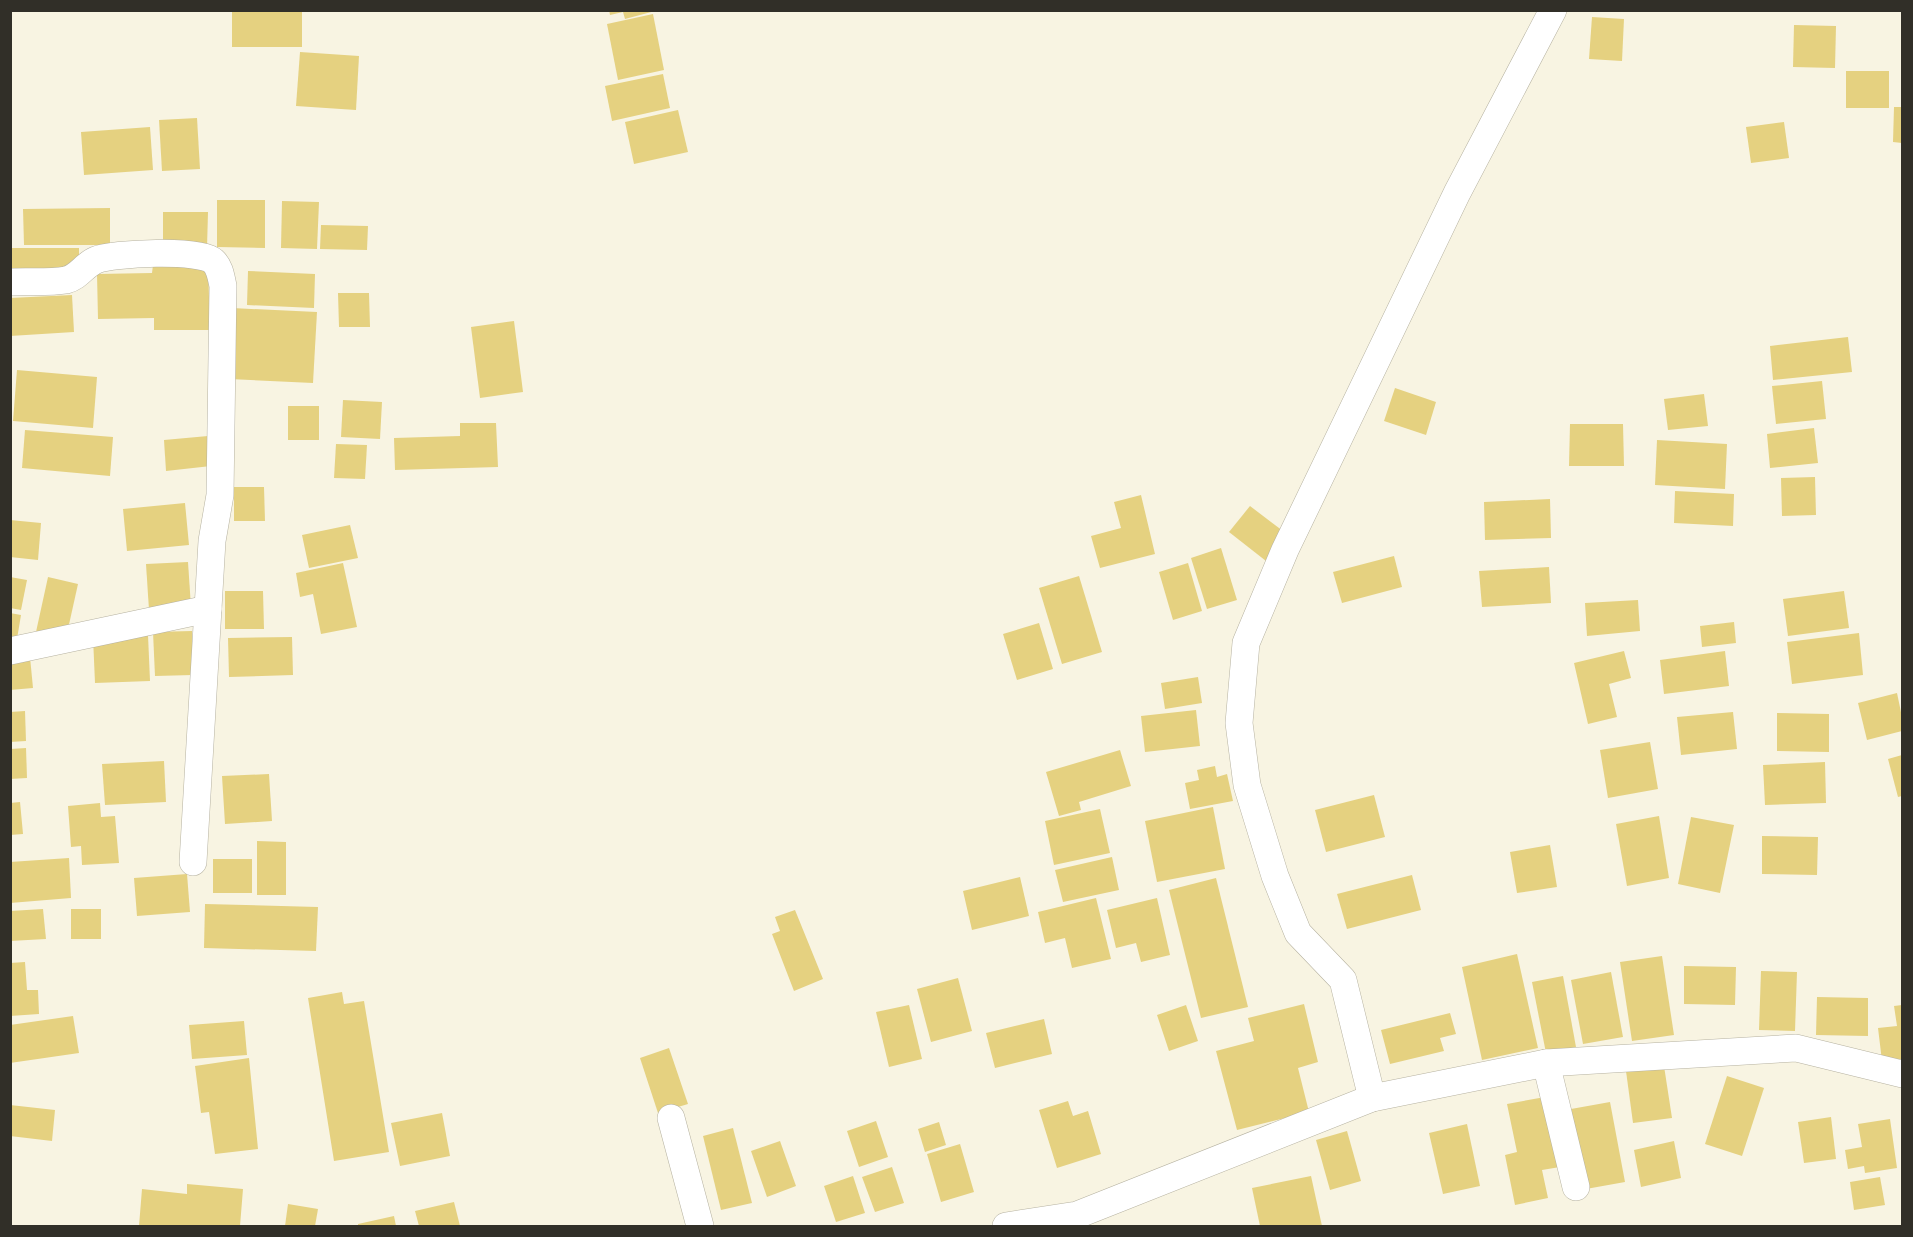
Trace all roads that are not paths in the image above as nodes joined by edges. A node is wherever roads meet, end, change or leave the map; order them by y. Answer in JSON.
{"nodes":[{"id":1,"x":1553,"y":10,"type":"edge"},
{"id":2,"x":10,"y":282,"type":"edge"},
{"id":3,"x":208,"y":609,"type":"junction"},
{"id":4,"x":10,"y":651,"type":"edge"},
{"id":5,"x":193,"y":862,"type":"dead end"},
{"id":6,"x":1546,"y":1063,"type":"junction"},
{"id":7,"x":1902,"y":1074,"type":"edge"},
{"id":8,"x":1372,"y":1098,"type":"junction"},
{"id":9,"x":672,"y":1118,"type":"dead end"},
{"id":10,"x":1576,"y":1187,"type":"dead end"},
{"id":11,"x":700,"y":1227,"type":"edge"},
{"id":12,"x":1006,"y":1227,"type":"edge"}],
"edges":[{"from":1,"to":8,"type":"street"},
{"from":2,"to":3,"type":"street"},
{"from":3,"to":4,"type":"street"},
{"from":3,"to":5,"type":"street"},
{"from":6,"to":7,"type":"street"},
{"from":6,"to":8,"type":"street"},
{"from":6,"to":10,"type":"street"},
{"from":8,"to":12,"type":"street"},
{"from":9,"to":11,"type":"street"}]}
